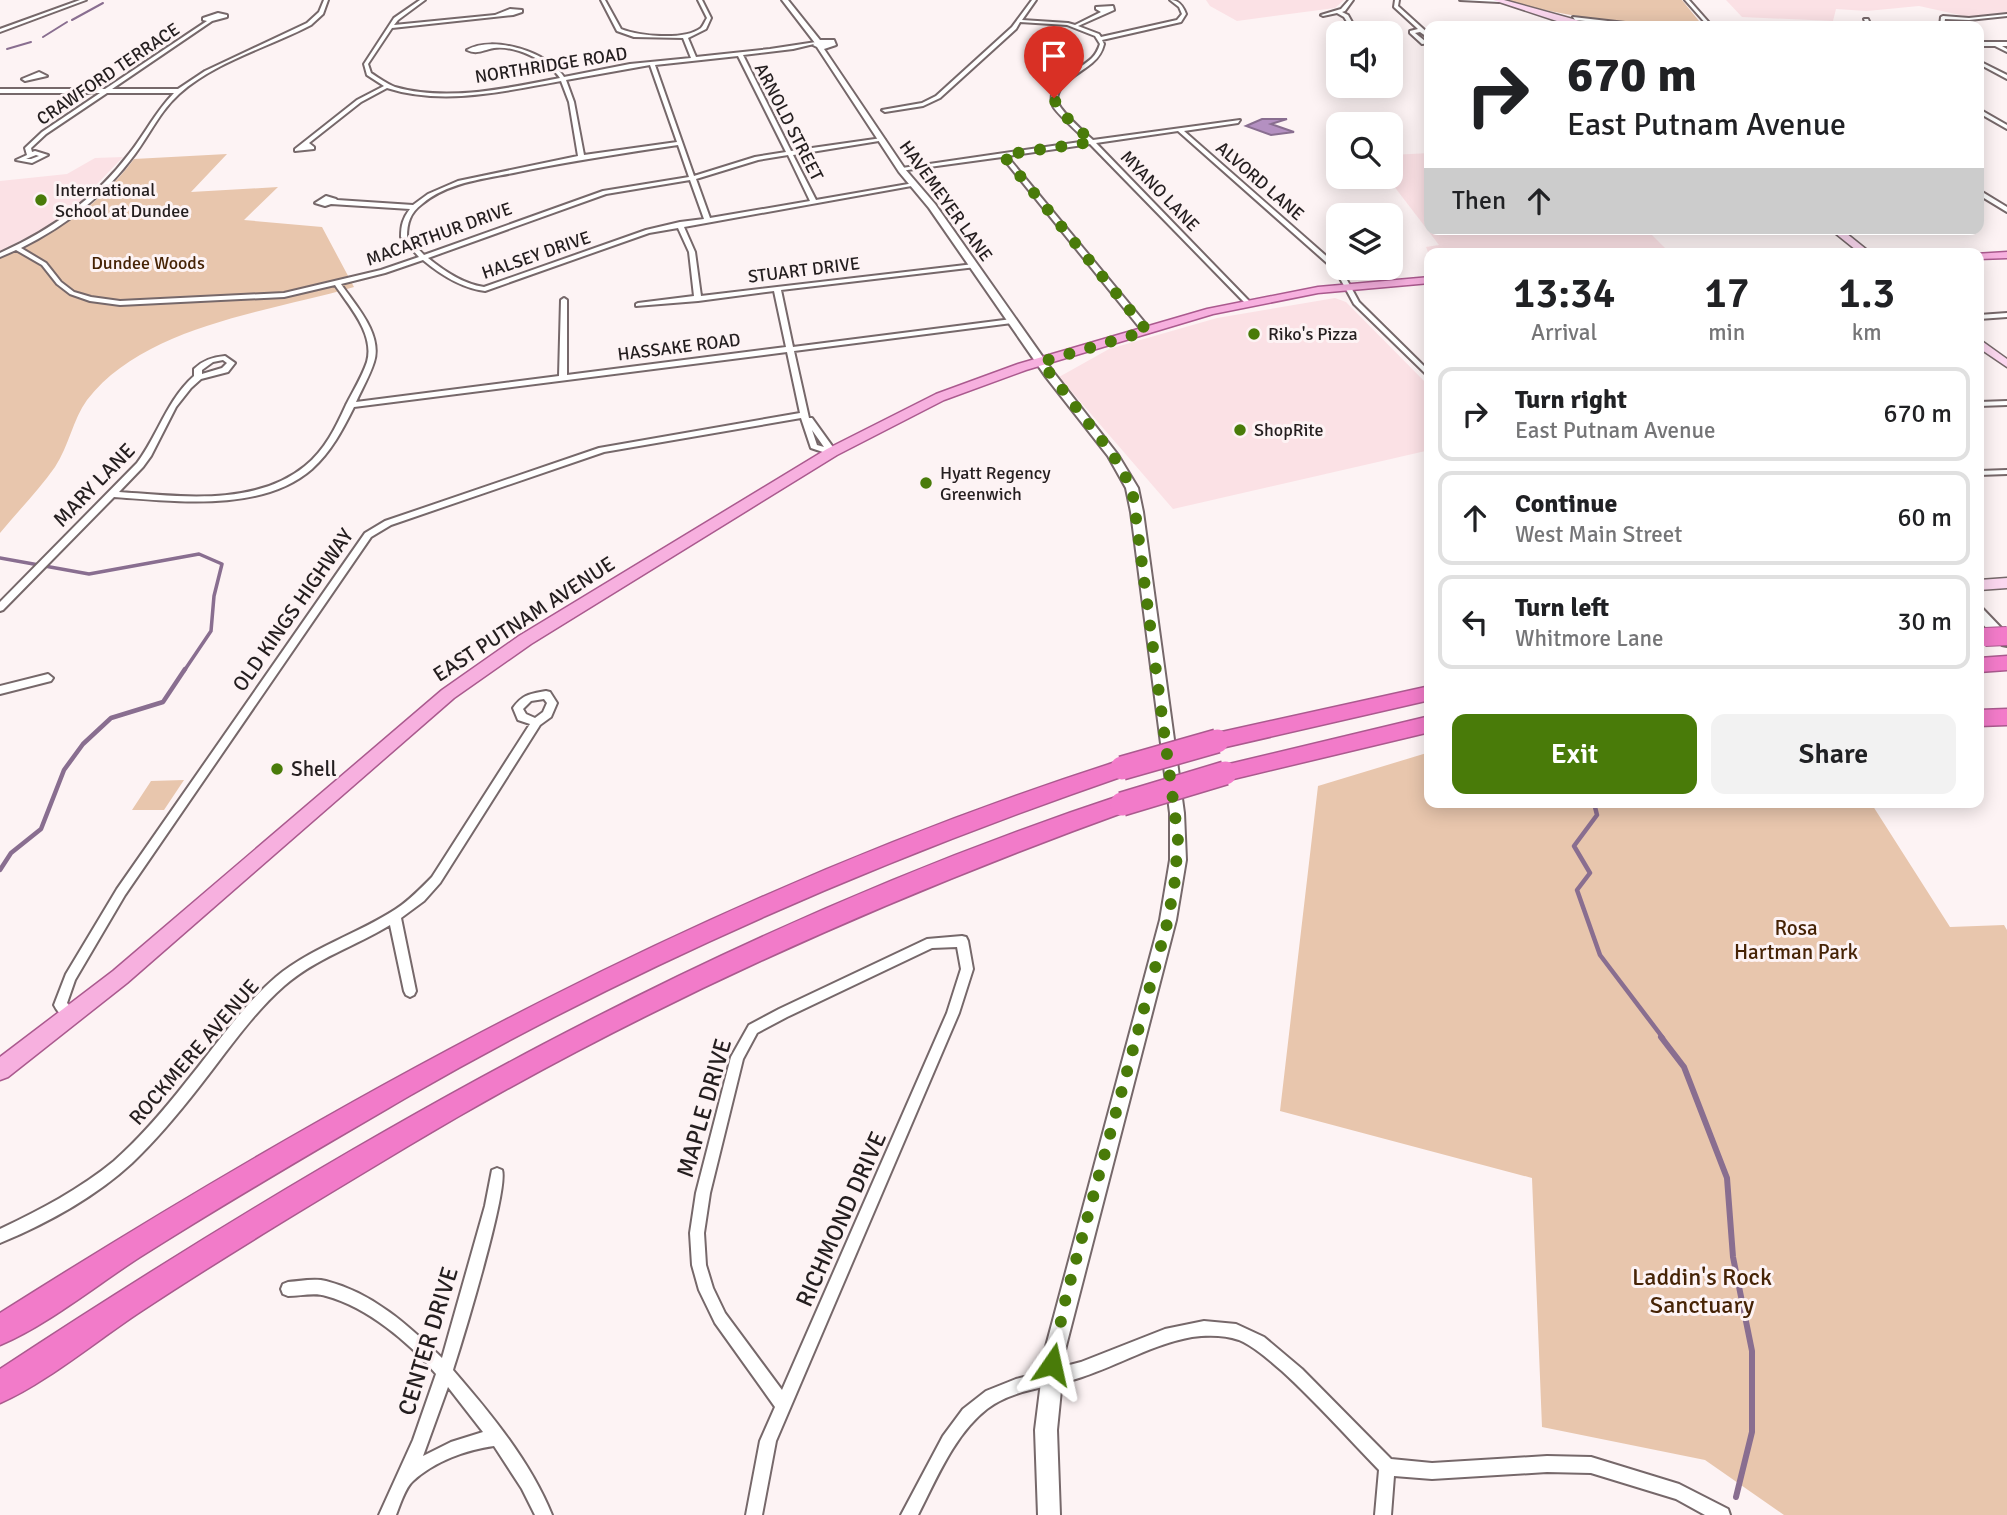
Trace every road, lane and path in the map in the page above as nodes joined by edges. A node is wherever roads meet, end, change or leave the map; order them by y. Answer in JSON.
{"nodes":[{"id":1,"x":84,"y":0,"type":"edge"},
{"id":2,"x":326,"y":0,"type":"edge"},
{"id":3,"x":423,"y":0,"type":"edge"},
{"id":4,"x":603,"y":0,"type":"edge"},
{"id":5,"x":700,"y":0,"type":"edge"},
{"id":6,"x":785,"y":0,"type":"edge"},
{"id":7,"x":1034,"y":0,"type":"edge"},
{"id":8,"x":1172,"y":0,"type":"edge"},
{"id":9,"x":1351,"y":0,"type":"edge"},
{"id":10,"x":1397,"y":0,"type":"edge"},
{"id":11,"x":1462,"y":0,"type":"edge"},
{"id":12,"x":1687,"y":0,"type":"edge"},
{"id":13,"x":1498,"y":1,"type":"edge"},
{"id":14,"x":1337,"y":11,"type":"junction"},
{"id":15,"x":1104,"y":12,"type":"dead end"},
{"id":16,"x":497,"y":15,"type":"dead end"},
{"id":17,"x":1323,"y":15,"type":"dead end"},
{"id":18,"x":2007,"y":15,"type":"edge"},
{"id":19,"x":211,"y":20,"type":"dead end"},
{"id":20,"x":1019,"y":21,"type":"junction"},
{"id":21,"x":1349,"y":21,"type":"edge"},
{"id":22,"x":1569,"y":21,"type":"edge"},
{"id":23,"x":1706,"y":21,"type":"edge"},
{"id":24,"x":1943,"y":21,"type":"edge"},
{"id":25,"x":1077,"y":25,"type":"junction"},
{"id":26,"x":390,"y":27,"type":"junction"},
{"id":27,"x":0,"y":31,"type":"edge"},
{"id":28,"x":808,"y":31,"type":"junction"},
{"id":29,"x":685,"y":37,"type":"junction"},
{"id":30,"x":1100,"y":38,"type":"junction"},
{"id":31,"x":830,"y":43,"type":"junction"},
{"id":32,"x":1424,"y":43,"type":"edge"},
{"id":33,"x":818,"y":44,"type":"junction"},
{"id":34,"x":1984,"y":44,"type":"edge"},
{"id":35,"x":1994,"y":44,"type":"junction"},
{"id":36,"x":2007,"y":44,"type":"edge"},
{"id":37,"x":492,"y":47,"type":"dead end"},
{"id":38,"x":2007,"y":51,"type":"edge"},
{"id":39,"x":739,"y":53,"type":"junction"},
{"id":40,"x":694,"y":58,"type":"junction"},
{"id":41,"x":828,"y":58,"type":"junction"},
{"id":42,"x":652,"y":63,"type":"junction"},
{"id":43,"x":1984,"y":65,"type":"edge"},
{"id":44,"x":2007,"y":77,"type":"edge"},
{"id":45,"x":30,"y":80,"type":"dead end"},
{"id":46,"x":565,"y":80,"type":"junction"},
{"id":47,"x":387,"y":86,"type":"junction"},
{"id":48,"x":0,"y":91,"type":"edge"},
{"id":49,"x":12,"y":91,"type":"junction"},
{"id":50,"x":106,"y":91,"type":"junction"},
{"id":51,"x":179,"y":91,"type":"junction"},
{"id":52,"x":0,"y":98,"type":"edge"},
{"id":53,"x":886,"y":110,"type":"dead end"},
{"id":54,"x":1984,"y":114,"type":"edge"},
{"id":55,"x":1238,"y":121,"type":"dead end"},
{"id":56,"x":2007,"y":127,"type":"edge"},
{"id":57,"x":1180,"y":129,"type":"junction"},
{"id":58,"x":882,"y":140,"type":"junction"},
{"id":59,"x":1092,"y":142,"type":"junction"},
{"id":60,"x":681,"y":143,"type":"junction"},
{"id":61,"x":306,"y":144,"type":"dead end"},
{"id":62,"x":29,"y":154,"type":"dead end"},
{"id":63,"x":789,"y":154,"type":"junction"},
{"id":64,"x":1003,"y":155,"type":"junction"},
{"id":65,"x":581,"y":157,"type":"junction"},
{"id":66,"x":902,"y":170,"type":"junction"},
{"id":67,"x":693,"y":178,"type":"junction"},
{"id":68,"x":914,"y":185,"type":"junction"},
{"id":69,"x":1984,"y":195,"type":"edge"},
{"id":70,"x":1993,"y":201,"type":"junction"},
{"id":71,"x":332,"y":202,"type":"dead end"},
{"id":72,"x":814,"y":202,"type":"junction"},
{"id":73,"x":1984,"y":202,"type":"edge"},
{"id":74,"x":414,"y":207,"type":"junction"},
{"id":75,"x":2007,"y":210,"type":"edge"},
{"id":76,"x":707,"y":219,"type":"junction"},
{"id":77,"x":680,"y":224,"type":"junction"},
{"id":78,"x":1843,"y":235,"type":"edge"},
{"id":79,"x":17,"y":248,"type":"junction"},
{"id":80,"x":1859,"y":248,"type":"edge"},
{"id":81,"x":0,"y":255,"type":"edge"},
{"id":82,"x":2007,"y":255,"type":"edge"},
{"id":83,"x":422,"y":256,"type":"junction"},
{"id":84,"x":1984,"y":256,"type":"edge"},
{"id":85,"x":974,"y":266,"type":"junction"},
{"id":86,"x":1424,"y":281,"type":"edge"},
{"id":87,"x":338,"y":285,"type":"junction"},
{"id":88,"x":1348,"y":287,"type":"junction"},
{"id":89,"x":778,"y":290,"type":"junction"},
{"id":90,"x":698,"y":299,"type":"junction"},
{"id":91,"x":564,"y":300,"type":"dead end"},
{"id":92,"x":1247,"y":302,"type":"junction"},
{"id":93,"x":638,"y":305,"type":"dead end"},
{"id":94,"x":2007,"y":315,"type":"edge"},
{"id":95,"x":1984,"y":317,"type":"edge"},
{"id":96,"x":1012,"y":321,"type":"junction"},
{"id":97,"x":1147,"y":331,"type":"junction"},
{"id":98,"x":1984,"y":346,"type":"edge"},
{"id":99,"x":791,"y":349,"type":"junction"},
{"id":100,"x":1041,"y":362,"type":"junction"},
{"id":101,"x":2007,"y":364,"type":"edge"},
{"id":102,"x":1424,"y":370,"type":"edge"},
{"id":103,"x":198,"y":377,"type":"dead end"},
{"id":104,"x":563,"y":377,"type":"junction"},
{"id":105,"x":2007,"y":403,"type":"edge"},
{"id":106,"x":1984,"y":404,"type":"edge"},
{"id":107,"x":350,"y":405,"type":"junction"},
{"id":108,"x":805,"y":415,"type":"junction"},
{"id":109,"x":832,"y":452,"type":"junction"},
{"id":110,"x":2007,"y":472,"type":"edge"},
{"id":111,"x":1984,"y":473,"type":"edge"},
{"id":112,"x":113,"y":494,"type":"junction"},
{"id":113,"x":2007,"y":583,"type":"edge"},
{"id":114,"x":1984,"y":585,"type":"edge"},
{"id":115,"x":0,"y":608,"type":"edge"},
{"id":116,"x":1984,"y":617,"type":"edge"},
{"id":117,"x":2007,"y":636,"type":"edge"},
{"id":118,"x":1984,"y":638,"type":"edge"},
{"id":119,"x":2007,"y":642,"type":"edge"},
{"id":120,"x":2007,"y":663,"type":"edge"},
{"id":121,"x":1984,"y":665,"type":"edge"},
{"id":122,"x":48,"y":678,"type":"dead end"},
{"id":123,"x":0,"y":690,"type":"edge"},
{"id":124,"x":1424,"y":692,"type":"edge"},
{"id":125,"x":1984,"y":718,"type":"edge"},
{"id":126,"x":2007,"y":718,"type":"edge"},
{"id":127,"x":536,"y":722,"type":"dead end"},
{"id":128,"x":1424,"y":725,"type":"edge"},
{"id":129,"x":395,"y":918,"type":"junction"},
{"id":130,"x":962,"y":941,"type":"joint"},
{"id":131,"x":410,"y":991,"type":"dead end"},
{"id":132,"x":72,"y":1016,"type":"junction"},
{"id":133,"x":0,"y":1070,"type":"edge"},
{"id":134,"x":497,"y":1175,"type":"dead end"},
{"id":135,"x":0,"y":1236,"type":"edge"},
{"id":136,"x":288,"y":1289,"type":"dead end"},
{"id":137,"x":0,"y":1331,"type":"edge"},
{"id":138,"x":444,"y":1371,"type":"junction"},
{"id":139,"x":1050,"y":1378,"type":"junction"},
{"id":140,"x":0,"y":1387,"type":"edge"},
{"id":141,"x":783,"y":1405,"type":"junction"},
{"id":142,"x":498,"y":1438,"type":"junction"},
{"id":143,"x":1387,"y":1467,"type":"junction"},
{"id":144,"x":408,"y":1476,"type":"junction"},
{"id":145,"x":387,"y":1515,"type":"edge"},
{"id":146,"x":544,"y":1515,"type":"edge"},
{"id":147,"x":754,"y":1515,"type":"edge"},
{"id":148,"x":909,"y":1515,"type":"edge"},
{"id":149,"x":1049,"y":1515,"type":"edge"},
{"id":150,"x":1382,"y":1515,"type":"edge"},
{"id":151,"x":1722,"y":1515,"type":"edge"}],
"edges":[{"from":1,"to":27,"type":"street"},
{"from":2,"to":51,"type":"street"},
{"from":3,"to":26,"type":"street"},
{"from":4,"to":29,"type":"street"},
{"from":5,"to":29,"type":"street"},
{"from":6,"to":28,"type":"street","name":"HAVEMEYER LANE"},
{"from":7,"to":20,"type":"street"},
{"from":8,"to":30,"type":"street"},
{"from":9,"to":14,"type":"street"},
{"from":10,"to":32,"type":"street"},
{"from":11,"to":13,"type":"street"},
{"from":12,"to":23,"type":"street"},
{"from":13,"to":22,"type":"main road"},
{"from":14,"to":17,"type":"street"},
{"from":14,"to":21,"type":"street"},
{"from":15,"to":25,"type":"street"},
{"from":16,"to":26,"type":"street"},
{"from":18,"to":24,"type":"street"},
{"from":19,"to":50,"type":"street","name":"CRAWFORD TERRACE"},
{"from":20,"to":25,"type":"street"},
{"from":20,"to":53,"type":"street"},
{"from":25,"to":30,"type":"street"},
{"from":26,"to":47,"type":"street"},
{"from":28,"to":31,"type":"street","name":"HAVEMEYER LANE"},
{"from":28,"to":33,"type":"street","name":"HAVEMEYER LANE"},
{"from":29,"to":40,"type":"street"},
{"from":30,"to":59,"type":"street","name":"MYANO LANE"},
{"from":31,"to":33,"type":"street"},
{"from":31,"to":41,"type":"street"},
{"from":33,"to":39,"type":"street","name":"NORTHRIDGE ROAD"},
{"from":33,"to":41,"type":"street","name":"HAVEMEYER LANE"},
{"from":34,"to":35,"type":"street"},
{"from":35,"to":36,"type":"street"},
{"from":35,"to":38,"type":"street"},
{"from":37,"to":46,"type":"street"},
{"from":39,"to":40,"type":"street","name":"NORTHRIDGE ROAD"},
{"from":39,"to":63,"type":"street","name":"ARNOLD STREET"},
{"from":40,"to":42,"type":"street","name":"NORTHRIDGE ROAD"},
{"from":41,"to":58,"type":"street","name":"HAVEMEYER LANE"},
{"from":42,"to":46,"type":"street","name":"NORTHRIDGE ROAD"},
{"from":42,"to":60,"type":"street"},
{"from":43,"to":44,"type":"street"},
{"from":45,"to":49,"type":"street"},
{"from":46,"to":47,"type":"street","name":"NORTHRIDGE ROAD"},
{"from":46,"to":65,"type":"street"},
{"from":47,"to":61,"type":"street"},
{"from":48,"to":49,"type":"street"},
{"from":49,"to":50,"type":"street"},
{"from":49,"to":52,"type":"street"},
{"from":50,"to":51,"type":"street"},
{"from":50,"to":62,"type":"street","name":"CRAWFORD TERRACE"},
{"from":51,"to":79,"type":"street"},
{"from":54,"to":56,"type":"street"},
{"from":55,"to":57,"type":"street"},
{"from":57,"to":59,"type":"street"},
{"from":57,"to":88,"type":"street","name":"ALVORD LANE"},
{"from":58,"to":63,"type":"street","name":"MACARTHUR DRIVE"},
{"from":58,"to":66,"type":"street","name":"HAVEMEYER LANE"},
{"from":59,"to":64,"type":"street"},
{"from":59,"to":92,"type":"street","name":"MYANO LANE"},
{"from":60,"to":65,"type":"street"},
{"from":60,"to":67,"type":"street"},
{"from":63,"to":67,"type":"street","name":"MACARTHUR DRIVE"},
{"from":63,"to":72,"type":"street","name":"ARNOLD STREET"},
{"from":64,"to":66,"type":"street"},
{"from":64,"to":97,"type":"street"},
{"from":65,"to":74,"type":"street"},
{"from":66,"to":68,"type":"street","name":"HAVEMEYER LANE"},
{"from":67,"to":76,"type":"street"},
{"from":67,"to":83,"type":"street","name":"MACARTHUR DRIVE"},
{"from":68,"to":72,"type":"street","name":"HALSEY DRIVE"},
{"from":68,"to":85,"type":"street","name":"HAVEMEYER LANE"},
{"from":69,"to":70,"type":"street"},
{"from":70,"to":73,"type":"street"},
{"from":70,"to":75,"type":"street"},
{"from":71,"to":74,"type":"street"},
{"from":72,"to":76,"type":"street","name":"HALSEY DRIVE"},
{"from":74,"to":83,"type":"street","name":"HALSEY DRIVE"},
{"from":76,"to":77,"type":"street","name":"HALSEY DRIVE"},
{"from":77,"to":83,"type":"street","name":"HALSEY DRIVE"},
{"from":77,"to":90,"type":"street"},
{"from":78,"to":80,"type":"main road"},
{"from":79,"to":81,"type":"street"},
{"from":79,"to":87,"type":"street","name":"MACARTHUR DRIVE"},
{"from":82,"to":84,"type":"main road"},
{"from":83,"to":87,"type":"street","name":"MACARTHUR DRIVE"},
{"from":85,"to":89,"type":"street","name":"STUART DRIVE"},
{"from":85,"to":96,"type":"street","name":"HAVEMEYER LANE"},
{"from":86,"to":88,"type":"main road","name":"EAST PUTNAM AVENUE"},
{"from":87,"to":107,"type":"street"},
{"from":88,"to":92,"type":"main road","name":"EAST PUTNAM AVENUE"},
{"from":88,"to":102,"type":"street","name":"ALVORD LANE"},
{"from":89,"to":90,"type":"street","name":"STUART DRIVE"},
{"from":89,"to":99,"type":"street"},
{"from":90,"to":93,"type":"street","name":"STUART DRIVE"},
{"from":91,"to":104,"type":"street"},
{"from":92,"to":97,"type":"main road","name":"EAST PUTNAM AVENUE"},
{"from":94,"to":95,"type":"street"},
{"from":96,"to":99,"type":"street","name":"HASSAKE ROAD"},
{"from":96,"to":100,"type":"street","name":"HAVEMEYER LANE"},
{"from":97,"to":100,"type":"main road","name":"EAST PUTNAM AVENUE"},
{"from":98,"to":101,"type":"main road"},
{"from":99,"to":104,"type":"street","name":"HASSAKE ROAD"},
{"from":99,"to":108,"type":"street"},
{"from":100,"to":109,"type":"main road","name":"EAST PUTNAM AVENUE"},
{"from":100,"to":139,"type":"street","name":"HAVEMEYER LANE"},
{"from":103,"to":112,"type":"street","name":"MARY LANE"},
{"from":104,"to":107,"type":"street","name":"HASSAKE ROAD"},
{"from":105,"to":106,"type":"street"},
{"from":107,"to":112,"type":"street"},
{"from":108,"to":109,"type":"street"},
{"from":108,"to":132,"type":"street","name":"OLD KINGS HIGHWAY"},
{"from":109,"to":132,"type":"main road","name":"EAST PUTNAM AVENUE"},
{"from":110,"to":111,"type":"street"},
{"from":112,"to":115,"type":"street","name":"MARY LANE"},
{"from":113,"to":114,"type":"main road"},
{"from":116,"to":119,"type":"street"},
{"from":117,"to":118,"type":"highway","bridge":true},
{"from":120,"to":121,"type":"highway"},
{"from":122,"to":123,"type":"street"},
{"from":124,"to":137,"type":"highway","bridge":true},
{"from":125,"to":126,"type":"highway"},
{"from":127,"to":129,"type":"street","name":"ROCKMERE AVENUE"},
{"from":128,"to":140,"type":"highway","bridge":true},
{"from":129,"to":131,"type":"street"},
{"from":129,"to":135,"type":"street","name":"ROCKMERE AVENUE"},
{"from":130,"to":141,"type":"street","name":"RICHMOND DRIVE"},
{"from":130,"to":141,"type":"street","name":"MAPLE DRIVE"},
{"from":132,"to":133,"type":"main road","name":"EAST PUTNAM AVENUE"},
{"from":134,"to":138,"type":"street","name":"CENTER DRIVE"},
{"from":136,"to":138,"type":"street"},
{"from":138,"to":142,"type":"street"},
{"from":138,"to":144,"type":"street","name":"CENTER DRIVE"},
{"from":139,"to":143,"type":"street"},
{"from":139,"to":148,"type":"street"},
{"from":139,"to":149,"type":"street","name":"HAVEMEYER LANE"},
{"from":141,"to":147,"type":"street","name":"RICHMOND DRIVE"},
{"from":142,"to":144,"type":"street"},
{"from":142,"to":146,"type":"street"},
{"from":143,"to":150,"type":"street"},
{"from":143,"to":151,"type":"street"},
{"from":144,"to":145,"type":"street","name":"CENTER DRIVE"}]}
